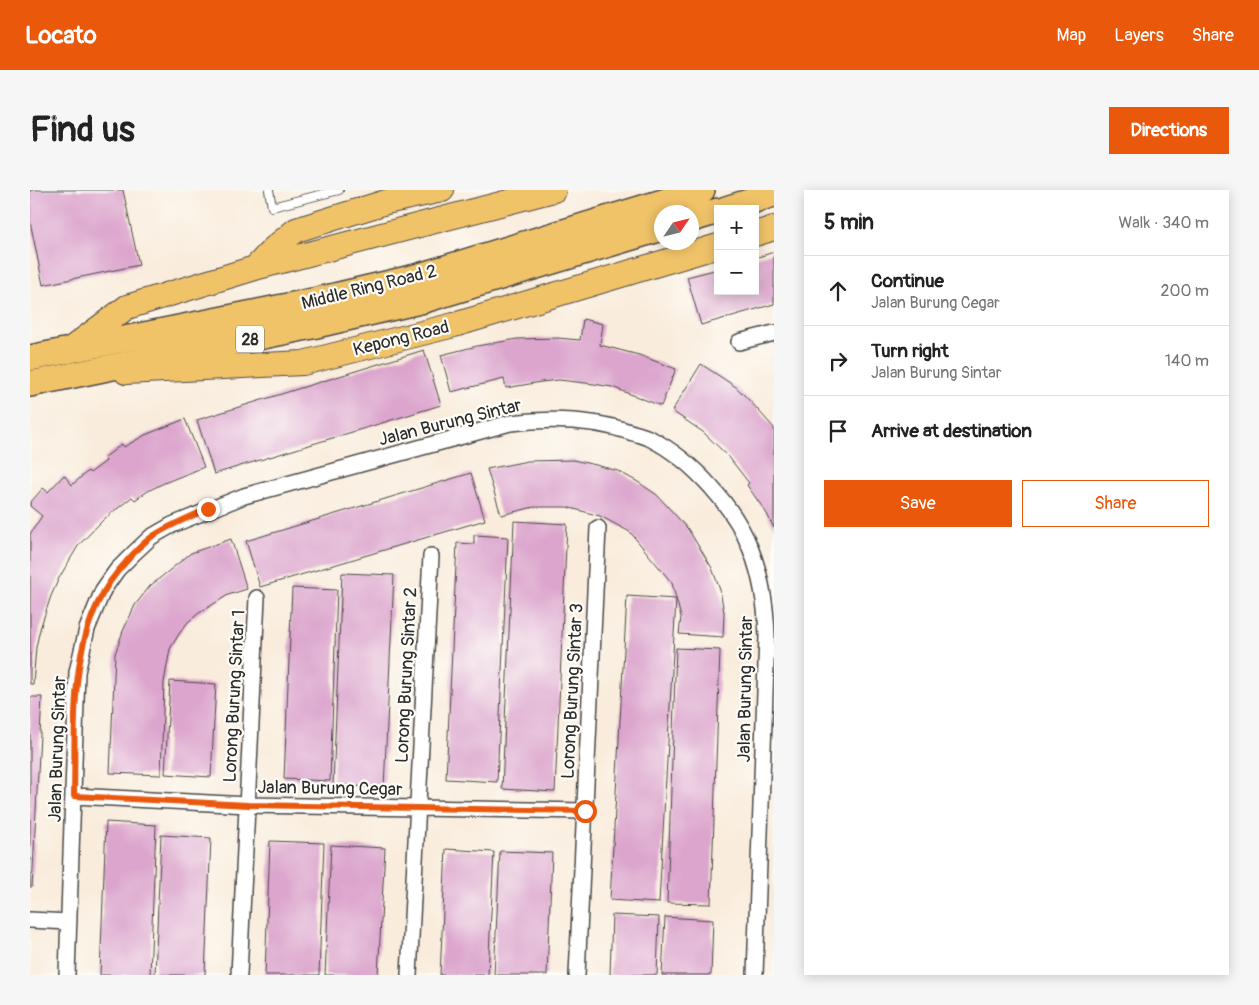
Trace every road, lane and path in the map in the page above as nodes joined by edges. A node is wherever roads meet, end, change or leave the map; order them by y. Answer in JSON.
{"nodes":[{"id":1,"x":268,"y":190,"type":"edge"},
{"id":2,"x":338,"y":190,"type":"edge"},
{"id":3,"x":442,"y":190,"type":"edge"},
{"id":4,"x":554,"y":190,"type":"edge"},
{"id":5,"x":702,"y":190,"type":"edge"},
{"id":6,"x":774,"y":194,"type":"edge"},
{"id":7,"x":391,"y":196,"type":"edge"},
{"id":8,"x":739,"y":205,"type":"edge"},
{"id":9,"x":714,"y":212,"type":"edge"},
{"id":10,"x":699,"y":217,"type":"edge"},
{"id":11,"x":774,"y":228,"type":"edge"},
{"id":12,"x":654,"y":230,"type":"edge"},
{"id":13,"x":759,"y":233,"type":"edge"},
{"id":14,"x":714,"y":247,"type":"edge"},
{"id":15,"x":255,"y":268,"type":"junction"},
{"id":16,"x":420,"y":288,"type":"junction"},
{"id":17,"x":774,"y":332,"type":"edge"},
{"id":18,"x":739,"y":342,"type":"dead end"},
{"id":19,"x":68,"y":351,"type":"junction"},
{"id":20,"x":30,"y":358,"type":"edge"},
{"id":21,"x":75,"y":375,"type":"junction"},
{"id":22,"x":30,"y":384,"type":"edge"},
{"id":23,"x":598,"y":528,"type":"dead end"},
{"id":24,"x":432,"y":556,"type":"dead end"},
{"id":25,"x":257,"y":598,"type":"dead end"},
{"id":26,"x":74,"y":796,"type":"junction"},
{"id":27,"x":248,"y":805,"type":"junction"},
{"id":28,"x":418,"y":809,"type":"junction"},
{"id":29,"x":585,"y":811,"type":"junction"},
{"id":30,"x":767,"y":853,"type":"edge"},
{"id":31,"x":30,"y":920,"type":"edge"},
{"id":32,"x":69,"y":922,"type":"junction"},
{"id":33,"x":67,"y":975,"type":"edge"},
{"id":34,"x":239,"y":975,"type":"edge"},
{"id":35,"x":409,"y":975,"type":"edge"},
{"id":36,"x":577,"y":975,"type":"edge"},
{"id":37,"x":754,"y":975,"type":"edge"}],
"edges":[{"from":1,"to":2,"type":"lane"},
{"from":3,"to":7,"type":"main road"},
{"from":4,"to":15,"type":"main road"},
{"from":5,"to":16,"type":"highway","name":"Middle Ring Road 2","number":"28"},
{"from":6,"to":8,"type":"highway"},
{"from":7,"to":15,"type":"main road"},
{"from":9,"to":10,"type":"highway"},
{"from":11,"to":13,"type":"main road"},
{"from":12,"to":16,"type":"highway","name":"Middle Ring Road 2","number":"28"},
{"from":14,"to":21,"type":"main road","name":"Kepong Road"},
{"from":15,"to":19,"type":"main road"},
{"from":16,"to":19,"type":"highway","name":"Middle Ring Road 2","number":"28"},
{"from":16,"to":21,"type":"highway","name":"Middle Ring Road 2","number":"28"},
{"from":17,"to":18,"type":"street"},
{"from":19,"to":20,"type":"highway","name":"Middle Ring Road 2","number":"28"},
{"from":21,"to":22,"type":"highway","name":"Middle Ring Road 2","number":"28"},
{"from":23,"to":29,"type":"street","name":"Lorong Burung Sintar 3"},
{"from":24,"to":28,"type":"street","name":"Lorong Burung Sintar 2"},
{"from":25,"to":27,"type":"street","name":"Lorong Burung Sintar 1"},
{"from":26,"to":27,"type":"street","name":"Jalan Burung Cegar"},
{"from":26,"to":30,"type":"street","name":"Jalan Burung Sintar"},
{"from":26,"to":32,"type":"street","name":"Jalan Burung Sintar"},
{"from":27,"to":28,"type":"street","name":"Jalan Burung Cegar"},
{"from":27,"to":34,"type":"street","name":"Lorong Burung Sintar 1"},
{"from":28,"to":29,"type":"street","name":"Jalan Burung Cegar"},
{"from":28,"to":35,"type":"street","name":"Lorong Burung Sintar 2"},
{"from":29,"to":36,"type":"street","name":"Lorong Burung Sintar 3"},
{"from":30,"to":37,"type":"street","name":"Jalan Burung Sintar"},
{"from":31,"to":32,"type":"street"},
{"from":32,"to":33,"type":"street","name":"Jalan Burung Sintar"}]}
